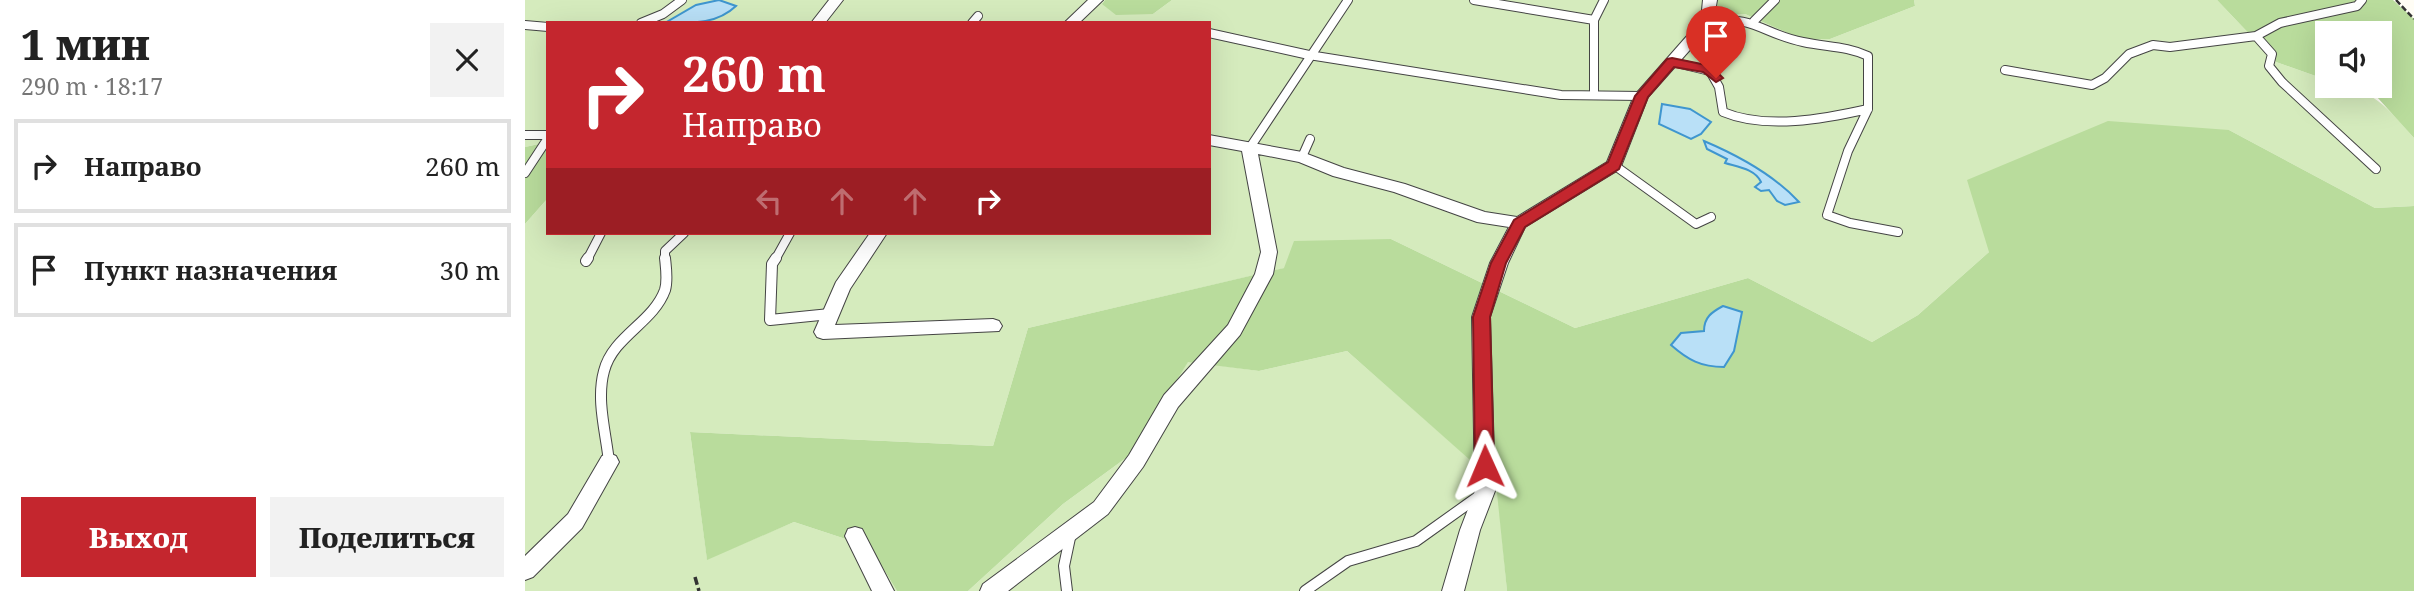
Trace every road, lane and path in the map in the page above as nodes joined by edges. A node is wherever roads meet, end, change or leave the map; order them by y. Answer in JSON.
{"nodes":[{"id":1,"x":682,"y":0,"type":"edge"},
{"id":2,"x":836,"y":0,"type":"edge"},
{"id":3,"x":1096,"y":0,"type":"edge"},
{"id":4,"x":1348,"y":0,"type":"edge"},
{"id":5,"x":1474,"y":0,"type":"edge"},
{"id":6,"x":1604,"y":0,"type":"edge"},
{"id":7,"x":1710,"y":0,"type":"edge"},
{"id":8,"x":1775,"y":0,"type":"edge"},
{"id":9,"x":2362,"y":0,"type":"edge"},
{"id":10,"x":2396,"y":0,"type":"edge"},
{"id":11,"x":2414,"y":19,"type":"edge"},
{"id":12,"x":1594,"y":20,"type":"junction"},
{"id":13,"x":1708,"y":20,"type":"junction"},
{"id":14,"x":646,"y":21,"type":"edge"},
{"id":15,"x":820,"y":21,"type":"edge"},
{"id":16,"x":1074,"y":21,"type":"edge"},
{"id":17,"x":1753,"y":21,"type":"junction"},
{"id":18,"x":525,"y":25,"type":"edge"},
{"id":19,"x":546,"y":27,"type":"edge"},
{"id":20,"x":1211,"y":33,"type":"edge"},
{"id":21,"x":2256,"y":36,"type":"junction"},
{"id":22,"x":1310,"y":55,"type":"junction"},
{"id":23,"x":1672,"y":62,"type":"junction"},
{"id":24,"x":2005,"y":70,"type":"dead end"},
{"id":25,"x":1594,"y":95,"type":"junction"},
{"id":26,"x":1641,"y":96,"type":"junction"},
{"id":27,"x":1868,"y":109,"type":"junction"},
{"id":28,"x":525,"y":135,"type":"edge"},
{"id":29,"x":546,"y":136,"type":"edge"},
{"id":30,"x":546,"y":139,"type":"edge"},
{"id":31,"x":1310,"y":139,"type":"dead end"},
{"id":32,"x":1211,"y":140,"type":"edge"},
{"id":33,"x":1249,"y":149,"type":"junction"},
{"id":34,"x":1302,"y":157,"type":"junction"},
{"id":35,"x":1614,"y":165,"type":"junction"},
{"id":36,"x":2376,"y":169,"type":"dead end"},
{"id":37,"x":525,"y":173,"type":"edge"},
{"id":38,"x":1711,"y":217,"type":"dead end"},
{"id":39,"x":1519,"y":223,"type":"junction"},
{"id":40,"x":1898,"y":232,"type":"dead end"},
{"id":41,"x":600,"y":235,"type":"edge"},
{"id":42,"x":682,"y":235,"type":"edge"},
{"id":43,"x":789,"y":235,"type":"edge"},
{"id":44,"x":878,"y":235,"type":"edge"},
{"id":45,"x":586,"y":261,"type":"dead end"},
{"id":46,"x":830,"y":314,"type":"junction"},
{"id":47,"x":993,"y":326,"type":"dead end"},
{"id":48,"x":609,"y":463,"type":"joint"},
{"id":49,"x":1485,"y":491,"type":"junction"},
{"id":50,"x":1071,"y":532,"type":"junction"},
{"id":51,"x":855,"y":536,"type":"dead end"},
{"id":52,"x":525,"y":570,"type":"edge"},
{"id":53,"x":695,"y":577,"type":"dead end"},
{"id":54,"x":699,"y":591,"type":"edge"},
{"id":55,"x":883,"y":591,"type":"edge"},
{"id":56,"x":991,"y":591,"type":"edge"},
{"id":57,"x":1067,"y":591,"type":"edge"},
{"id":58,"x":1305,"y":591,"type":"edge"},
{"id":59,"x":1453,"y":591,"type":"edge"}],
"edges":[{"from":1,"to":14,"type":"lane"},
{"from":2,"to":15,"type":"street"},
{"from":3,"to":16,"type":"street"},
{"from":4,"to":22,"type":"lane"},
{"from":5,"to":12,"type":"lane"},
{"from":6,"to":12,"type":"lane"},
{"from":7,"to":13,"type":"street"},
{"from":8,"to":17,"type":"lane"},
{"from":9,"to":21,"type":"lane"},
{"from":10,"to":11,"type":"path"},
{"from":12,"to":25,"type":"lane"},
{"from":13,"to":17,"type":"lane"},
{"from":13,"to":23,"type":"street"},
{"from":17,"to":27,"type":"lane"},
{"from":18,"to":19,"type":"lane"},
{"from":20,"to":22,"type":"lane"},
{"from":21,"to":24,"type":"lane"},
{"from":21,"to":36,"type":"lane"},
{"from":22,"to":25,"type":"lane"},
{"from":22,"to":33,"type":"lane"},
{"from":23,"to":26,"type":"street"},
{"from":23,"to":27,"type":"lane"},
{"from":25,"to":26,"type":"lane"},
{"from":26,"to":35,"type":"street"},
{"from":27,"to":40,"type":"lane"},
{"from":28,"to":29,"type":"lane"},
{"from":30,"to":37,"type":"lane"},
{"from":31,"to":34,"type":"lane"},
{"from":32,"to":33,"type":"street"},
{"from":33,"to":34,"type":"street"},
{"from":33,"to":50,"type":"street"},
{"from":34,"to":39,"type":"street"},
{"from":35,"to":38,"type":"lane"},
{"from":35,"to":39,"type":"street"},
{"from":39,"to":49,"type":"street"},
{"from":41,"to":45,"type":"lane"},
{"from":42,"to":48,"type":"lane"},
{"from":43,"to":46,"type":"lane"},
{"from":44,"to":46,"type":"street"},
{"from":46,"to":47,"type":"street"},
{"from":48,"to":52,"type":"street"},
{"from":49,"to":58,"type":"lane"},
{"from":49,"to":59,"type":"street"},
{"from":50,"to":56,"type":"street"},
{"from":50,"to":57,"type":"lane"},
{"from":51,"to":55,"type":"street"},
{"from":53,"to":54,"type":"path"}]}
